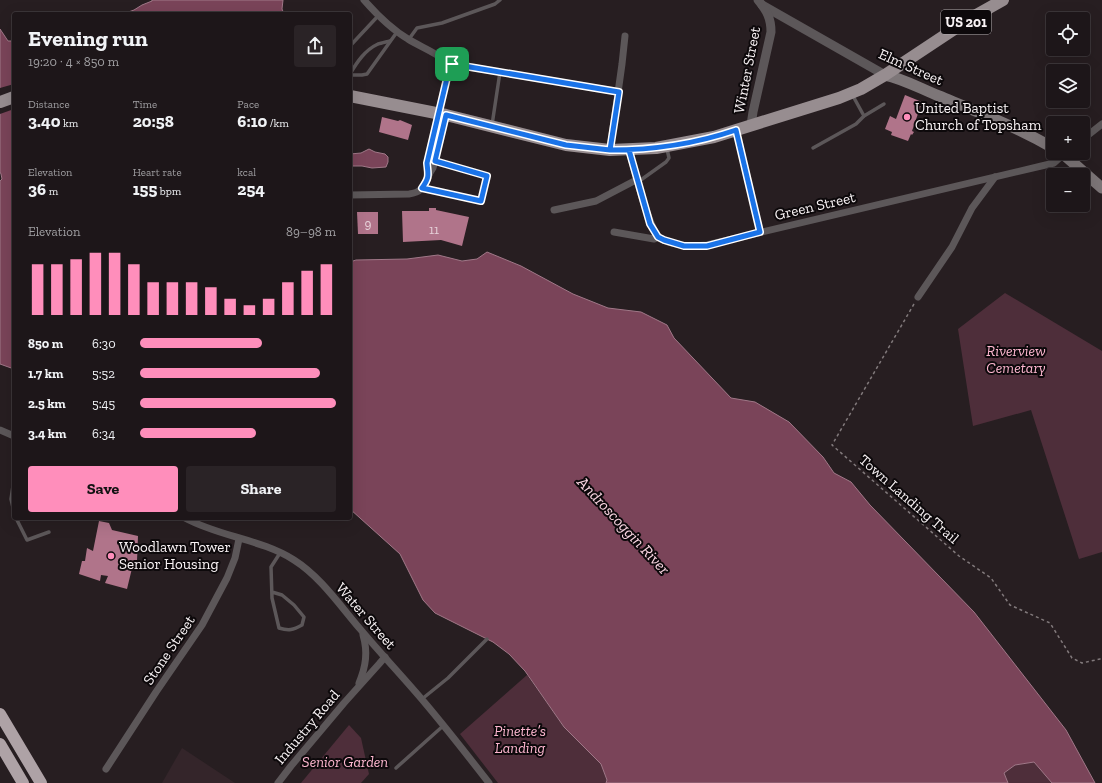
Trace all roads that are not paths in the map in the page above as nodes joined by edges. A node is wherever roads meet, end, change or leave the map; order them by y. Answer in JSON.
{"nodes":[{"id":1,"x":364,"y":0,"type":"edge"},
{"id":2,"x":500,"y":0,"type":"edge"},
{"id":3,"x":1002,"y":0,"type":"edge"},
{"id":4,"x":760,"y":2,"type":"edge"},
{"id":5,"x":378,"y":16,"type":"junction"},
{"id":6,"x":397,"y":32,"type":"junction"},
{"id":7,"x":625,"y":36,"type":"dead end"},
{"id":8,"x":409,"y":39,"type":"junction"},
{"id":9,"x":390,"y":42,"type":"junction"},
{"id":10,"x":352,"y":44,"type":"edge"},
{"id":11,"x":446,"y":63,"type":"junction"},
{"id":12,"x":352,"y":70,"type":"edge"},
{"id":13,"x":500,"y":72,"type":"junction"},
{"id":14,"x":352,"y":74,"type":"edge"},
{"id":15,"x":885,"y":75,"type":"junction"},
{"id":16,"x":619,"y":92,"type":"junction"},
{"id":17,"x":851,"y":93,"type":"junction"},
{"id":18,"x":352,"y":96,"type":"edge"},
{"id":19,"x":12,"y":98,"type":"edge"},
{"id":20,"x":0,"y":102,"type":"edge"},
{"id":21,"x":884,"y":104,"type":"dead end"},
{"id":22,"x":442,"y":114,"type":"junction"},
{"id":23,"x":864,"y":116,"type":"junction"},
{"id":24,"x":1102,"y":124,"type":"edge"},
{"id":25,"x":751,"y":125,"type":"junction"},
{"id":26,"x":492,"y":126,"type":"junction"},
{"id":27,"x":736,"y":130,"type":"junction"},
{"id":28,"x":1090,"y":133,"type":"edge"},
{"id":29,"x":1046,"y":144,"type":"edge"},
{"id":30,"x":666,"y":146,"type":"junction"},
{"id":31,"x":813,"y":148,"type":"dead end"},
{"id":32,"x":610,"y":150,"type":"junction"},
{"id":33,"x":629,"y":150,"type":"junction"},
{"id":34,"x":1057,"y":160,"type":"edge"},
{"id":35,"x":1072,"y":160,"type":"edge"},
{"id":36,"x":435,"y":161,"type":"junction"},
{"id":37,"x":429,"y":174,"type":"junction"},
{"id":38,"x":995,"y":177,"type":"junction"},
{"id":39,"x":638,"y":181,"type":"junction"},
{"id":40,"x":422,"y":188,"type":"junction"},
{"id":41,"x":1102,"y":188,"type":"edge"},
{"id":42,"x":352,"y":195,"type":"edge"},
{"id":43,"x":554,"y":210,"type":"dead end"},
{"id":44,"x":614,"y":232,"type":"dead end"},
{"id":45,"x":760,"y":232,"type":"junction"},
{"id":46,"x":658,"y":237,"type":"junction"},
{"id":47,"x":918,"y":297,"type":"road end"},
{"id":48,"x":0,"y":430,"type":"edge"},
{"id":49,"x":12,"y":435,"type":"edge"},
{"id":50,"x":12,"y":492,"type":"edge"},
{"id":51,"x":12,"y":503,"type":"edge"},
{"id":52,"x":17,"y":520,"type":"edge"},
{"id":53,"x":189,"y":520,"type":"edge"},
{"id":54,"x":49,"y":532,"type":"dead end"},
{"id":55,"x":239,"y":539,"type":"junction"},
{"id":56,"x":281,"y":552,"type":"junction"},
{"id":57,"x":272,"y":592,"type":"junction"},
{"id":58,"x":361,"y":631,"type":"junction"},
{"id":59,"x":487,"y":639,"type":"dead end"},
{"id":60,"x":385,"y":657,"type":"junction"},
{"id":61,"x":357,"y":688,"type":"junction"},
{"id":62,"x":422,"y":699,"type":"junction"},
{"id":63,"x":0,"y":714,"type":"edge"},
{"id":64,"x":443,"y":726,"type":"junction"},
{"id":65,"x":0,"y":744,"type":"edge"},
{"id":66,"x":396,"y":768,"type":"dead end"},
{"id":67,"x":106,"y":769,"type":"dead end"},
{"id":68,"x":23,"y":783,"type":"edge"},
{"id":69,"x":41,"y":783,"type":"edge"},
{"id":70,"x":278,"y":783,"type":"edge"},
{"id":71,"x":489,"y":783,"type":"edge"}],
"edges":[{"from":1,"to":5,"type":"street"},
{"from":2,"to":8,"type":"lane"},
{"from":3,"to":15,"type":"main road","number":"US 201"},
{"from":4,"to":15,"type":"street","name":"Elm Street"},
{"from":4,"to":25,"type":"street","name":"Winter Street"},
{"from":5,"to":6,"type":"street"},
{"from":5,"to":10,"type":"lane"},
{"from":6,"to":8,"type":"street"},
{"from":6,"to":9,"type":"lane"},
{"from":7,"to":16,"type":"street"},
{"from":8,"to":11,"type":"street"},
{"from":9,"to":12,"type":"lane"},
{"from":9,"to":14,"type":"lane"},
{"from":11,"to":13,"type":"street"},
{"from":11,"to":22,"type":"street"},
{"from":13,"to":16,"type":"street"},
{"from":13,"to":26,"type":"lane"},
{"from":15,"to":17,"type":"main road"},
{"from":15,"to":29,"type":"main road","name":"Elm Street"},
{"from":16,"to":32,"type":"street"},
{"from":17,"to":23,"type":"lane"},
{"from":17,"to":25,"type":"main road"},
{"from":18,"to":22,"type":"main road"},
{"from":19,"to":20,"type":"main road"},
{"from":21,"to":23,"type":"lane"},
{"from":22,"to":26,"type":"main road"},
{"from":22,"to":36,"type":"street"},
{"from":22,"to":37,"type":"street"},
{"from":23,"to":31,"type":"lane"},
{"from":24,"to":28,"type":"street"},
{"from":25,"to":27,"type":"main road"},
{"from":26,"to":32,"type":"main road"},
{"from":27,"to":30,"type":"main road"},
{"from":27,"to":45,"type":"street"},
{"from":30,"to":33,"type":"main road"},
{"from":30,"to":39,"type":"lane"},
{"from":32,"to":33,"type":"main road"},
{"from":33,"to":39,"type":"street"},
{"from":34,"to":38,"type":"street","name":"Green Street"},
{"from":35,"to":41,"type":"main road"},
{"from":36,"to":37,"type":"street"},
{"from":36,"to":40,"type":"lane"},
{"from":37,"to":40,"type":"street"},
{"from":38,"to":45,"type":"street","name":"Green Street"},
{"from":38,"to":47,"type":"street"},
{"from":39,"to":43,"type":"street"},
{"from":39,"to":46,"type":"street"},
{"from":40,"to":42,"type":"street"},
{"from":44,"to":46,"type":"street","name":"Green Street"},
{"from":45,"to":46,"type":"street","name":"Green Street"},
{"from":48,"to":49,"type":"street"},
{"from":50,"to":51,"type":"lane"},
{"from":52,"to":54,"type":"lane"},
{"from":53,"to":55,"type":"street","name":"Water Street"},
{"from":55,"to":56,"type":"street","name":"Water Street"},
{"from":55,"to":67,"type":"street","name":"Stone Street"},
{"from":56,"to":57,"type":"lane"},
{"from":56,"to":58,"type":"street","name":"Water Street"},
{"from":57,"to":57,"type":"lane"},
{"from":58,"to":60,"type":"street","name":"Water Street"},
{"from":58,"to":61,"type":"street","name":"Industry Road"},
{"from":59,"to":62,"type":"lane"},
{"from":60,"to":61,"type":"street","name":"Industry Road"},
{"from":60,"to":62,"type":"street","name":"Water Street"},
{"from":61,"to":70,"type":"street","name":"Industry Road"},
{"from":62,"to":64,"type":"street","name":"Water Street"},
{"from":63,"to":69,"type":"highway"},
{"from":64,"to":66,"type":"lane"},
{"from":64,"to":71,"type":"street","name":"Water Street"},
{"from":65,"to":68,"type":"highway"}]}
